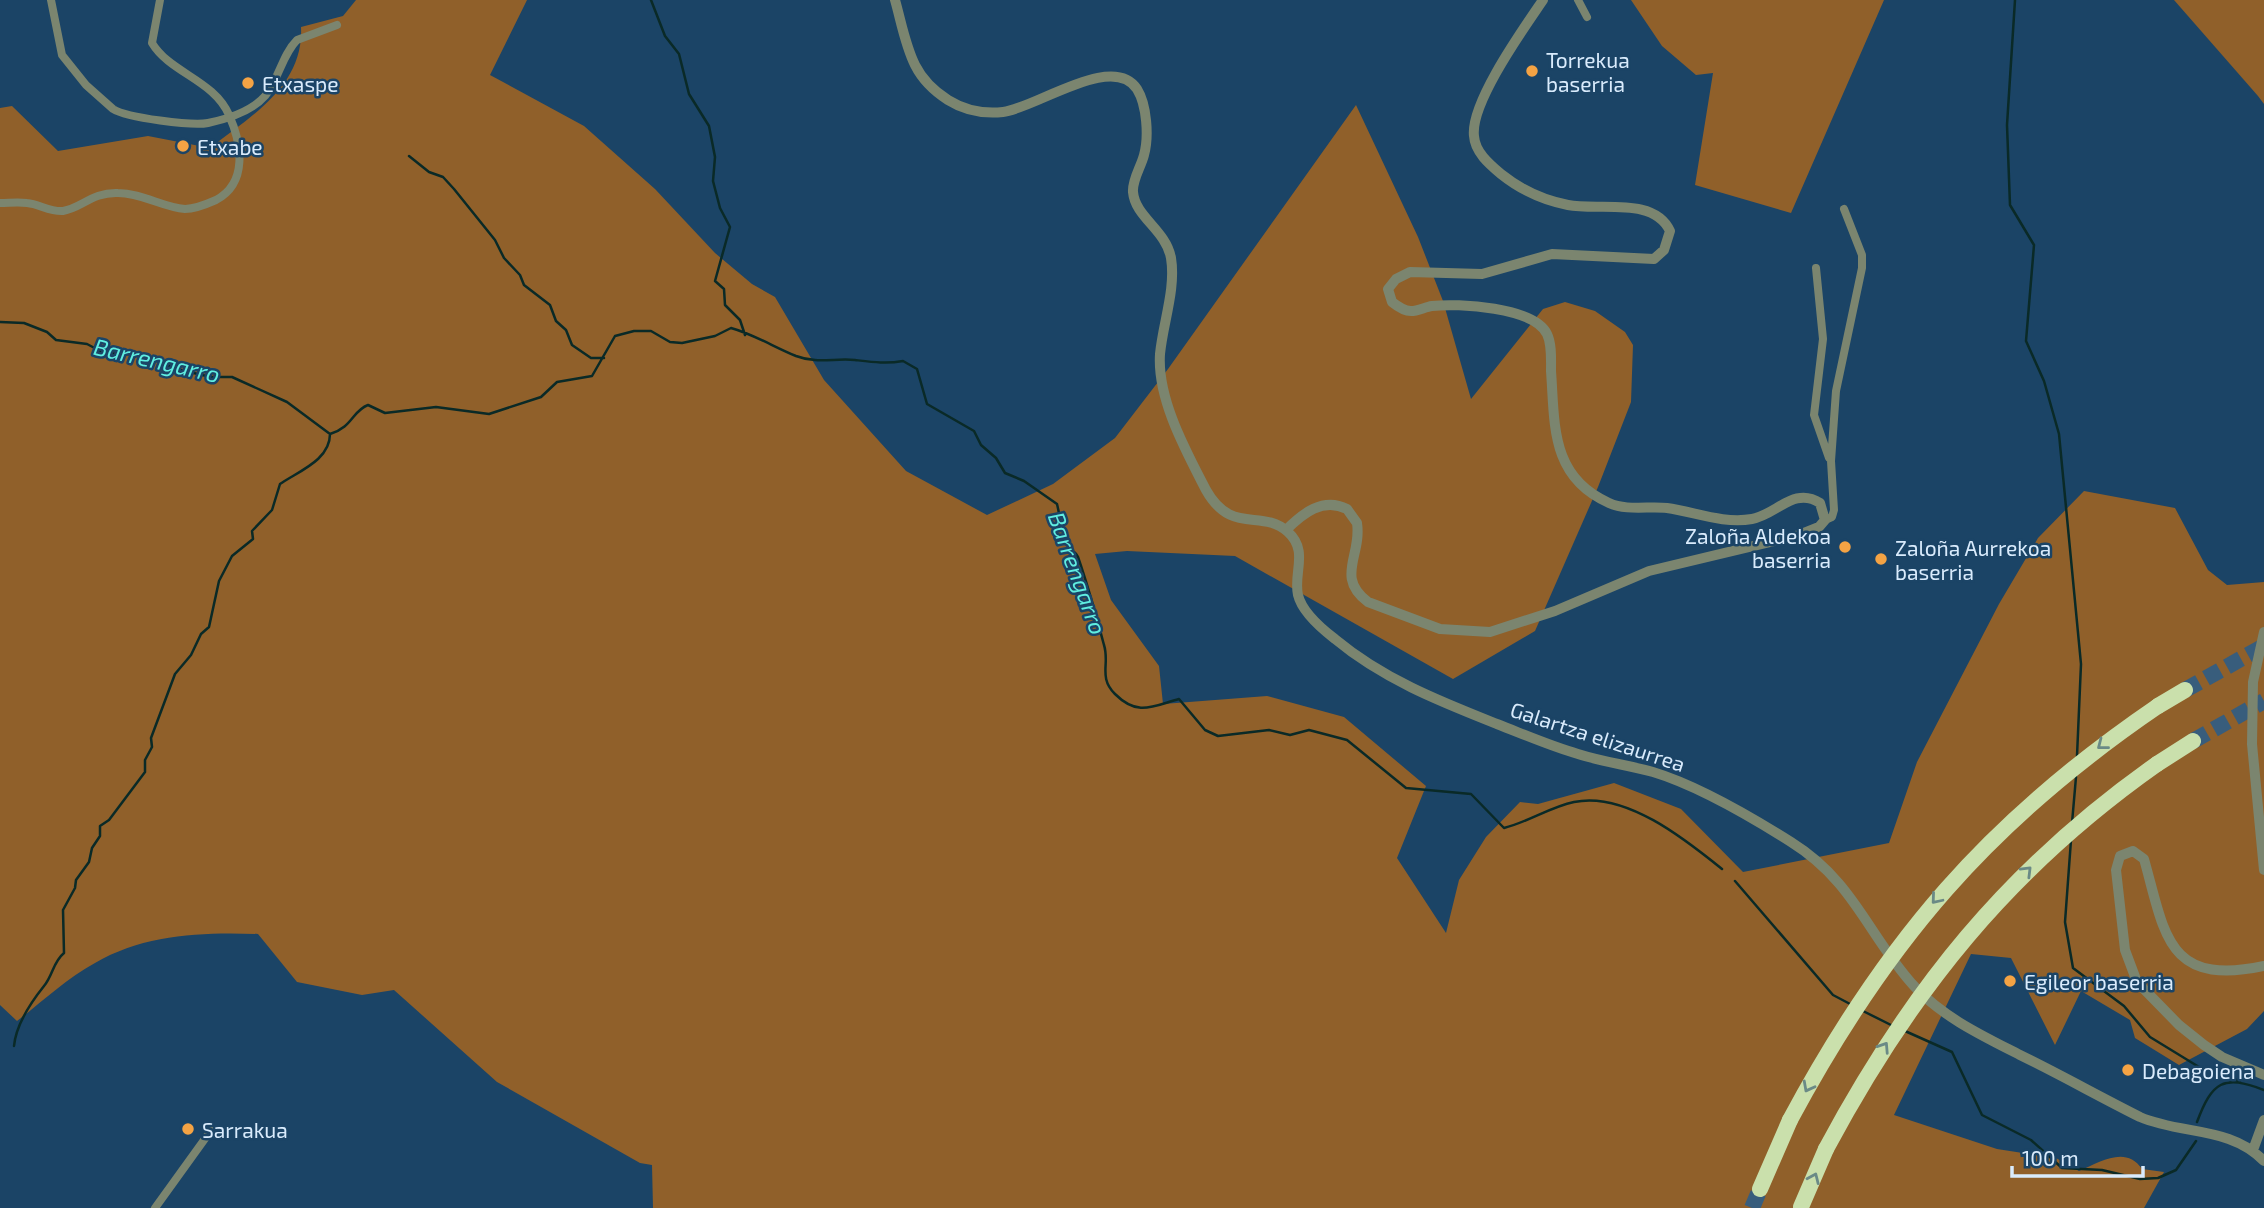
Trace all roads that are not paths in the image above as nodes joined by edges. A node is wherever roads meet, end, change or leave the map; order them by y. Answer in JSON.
{"nodes":[{"id":1,"x":51,"y":0,"type":"edge"},
{"id":2,"x":160,"y":0,"type":"edge"},
{"id":3,"x":895,"y":0,"type":"edge"},
{"id":4,"x":1544,"y":0,"type":"edge"},
{"id":5,"x":1578,"y":0,"type":"edge"},
{"id":6,"x":1587,"y":17,"type":"dead end"},
{"id":7,"x":337,"y":25,"type":"dead end"},
{"id":8,"x":229,"y":115,"type":"junction"},
{"id":9,"x":0,"y":203,"type":"edge"},
{"id":10,"x":1844,"y":209,"type":"dead end"},
{"id":11,"x":1816,"y":268,"type":"dead end"},
{"id":12,"x":1830,"y":461,"type":"junction"},
{"id":13,"x":1825,"y":520,"type":"junction"},
{"id":14,"x":1286,"y":530,"type":"junction"},
{"id":15,"x":2264,"y":632,"type":"edge"},
{"id":16,"x":2185,"y":691,"type":"tunnel mouth"},
{"id":17,"x":2193,"y":741,"type":"tunnel mouth"},
{"id":18,"x":2264,"y":870,"type":"edge"},
{"id":19,"x":2264,"y":966,"type":"edge"},
{"id":20,"x":2264,"y":1075,"type":"edge"},
{"id":21,"x":2264,"y":1119,"type":"edge"},
{"id":22,"x":212,"y":1129,"type":"dead end"},
{"id":23,"x":2253,"y":1150,"type":"junction"},
{"id":24,"x":2264,"y":1161,"type":"edge"},
{"id":25,"x":1760,"y":1189,"type":"tunnel mouth"},
{"id":26,"x":1801,"y":1207,"type":"edge"},
{"id":27,"x":155,"y":1208,"type":"edge"}],
"edges":[{"from":1,"to":8,"type":"street"},
{"from":2,"to":8,"type":"street"},
{"from":3,"to":14,"type":"street"},
{"from":4,"to":13,"type":"street"},
{"from":5,"to":6,"type":"street"},
{"from":7,"to":8,"type":"street"},
{"from":8,"to":9,"type":"street"},
{"from":10,"to":12,"type":"street"},
{"from":11,"to":12,"type":"street"},
{"from":12,"to":13,"type":"street"},
{"from":13,"to":14,"type":"street"},
{"from":14,"to":23,"type":"street","name":"Galartza elizaurrea"},
{"from":15,"to":18,"type":"street"},
{"from":16,"to":25,"type":"highway","one_way":true,"bridge":true},
{"from":26,"to":17,"type":"highway","one_way":true,"bridge":true},
{"from":19,"to":20,"type":"street"},
{"from":21,"to":23,"type":"street"},
{"from":22,"to":27,"type":"street"},
{"from":23,"to":24,"type":"street"}]}
